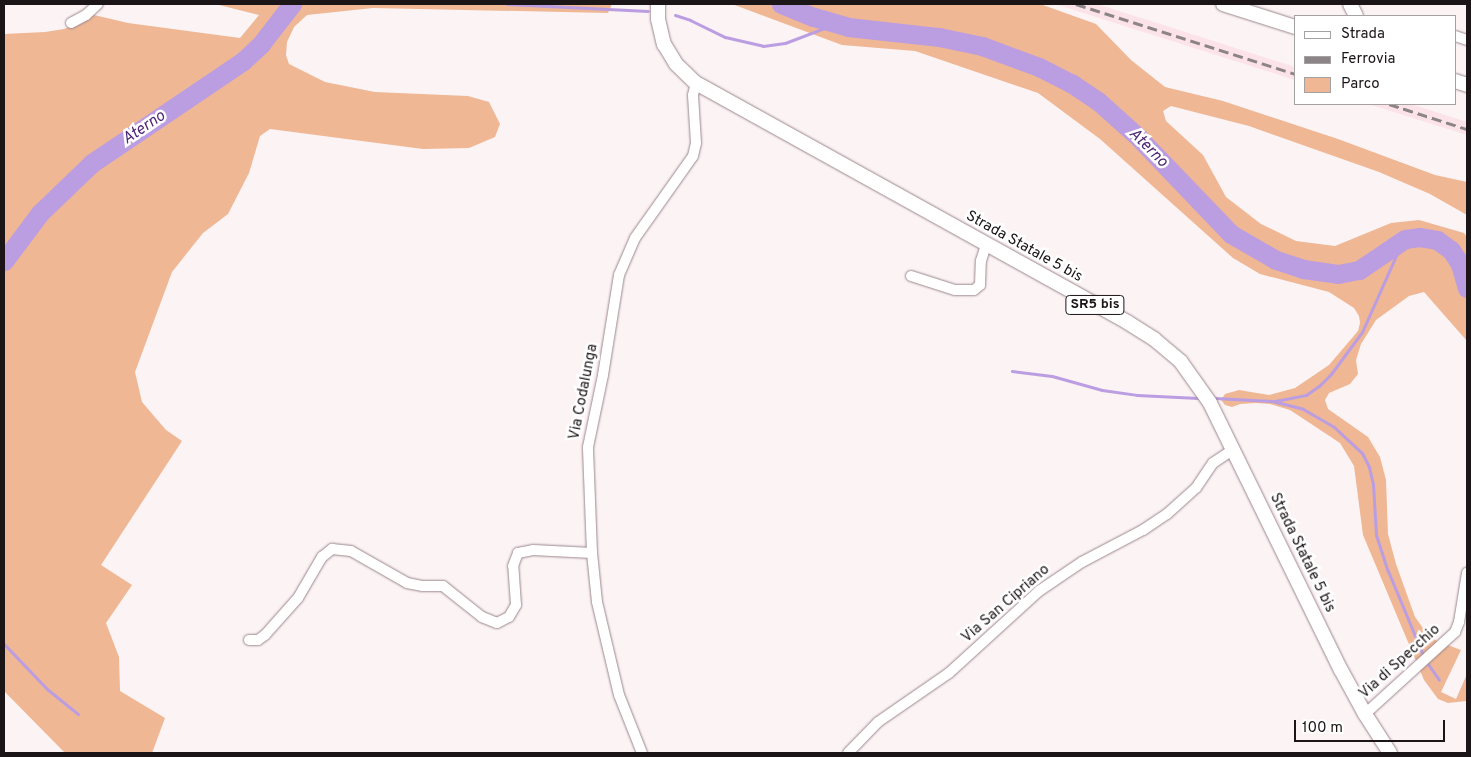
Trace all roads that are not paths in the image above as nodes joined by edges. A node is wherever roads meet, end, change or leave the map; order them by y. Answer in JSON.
{"nodes":[{"id":1,"x":98,"y":4,"type":"edge"},
{"id":2,"x":658,"y":4,"type":"edge"},
{"id":3,"x":1223,"y":4,"type":"edge"},
{"id":4,"x":71,"y":23,"type":"dead end"},
{"id":5,"x":1294,"y":27,"type":"edge"},
{"id":6,"x":696,"y":83,"type":"junction"},
{"id":7,"x":986,"y":245,"type":"junction"},
{"id":8,"x":911,"y":276,"type":"dead end"},
{"id":9,"x":1234,"y":449,"type":"junction"},
{"id":10,"x":592,"y":553,"type":"junction"},
{"id":11,"x":1467,"y":573,"type":"edge"},
{"id":12,"x":249,"y":640,"type":"dead end"},
{"id":13,"x":1364,"y":714,"type":"junction"},
{"id":14,"x":642,"y":753,"type":"edge"},
{"id":15,"x":848,"y":753,"type":"edge"},
{"id":16,"x":1390,"y":753,"type":"edge"}],
"edges":[{"from":1,"to":4,"type":"street"},
{"from":2,"to":6,"type":"main road","name":"Strada Statale 5 bis","number":"SR5 bis"},
{"from":3,"to":5,"type":"main road"},
{"from":6,"to":7,"type":"main road","name":"Strada Statale 5 bis","number":"SR5 bis"},
{"from":6,"to":10,"type":"street","name":"Via Codalunga"},
{"from":7,"to":8,"type":"street"},
{"from":7,"to":9,"type":"main road","name":"Strada Statale 5 bis","number":"SR5 bis"},
{"from":9,"to":13,"type":"main road","name":"Strada Statale 5 bis","number":"SR5 bis"},
{"from":9,"to":15,"type":"street","name":"Via San Cipriano"},
{"from":10,"to":12,"type":"street"},
{"from":10,"to":14,"type":"street","name":"Via Codalunga"},
{"from":11,"to":13,"type":"street","name":"Via di Specchio"},
{"from":13,"to":16,"type":"main road","name":"Strada Statale 5 bis","number":"SR5 bis"}]}
